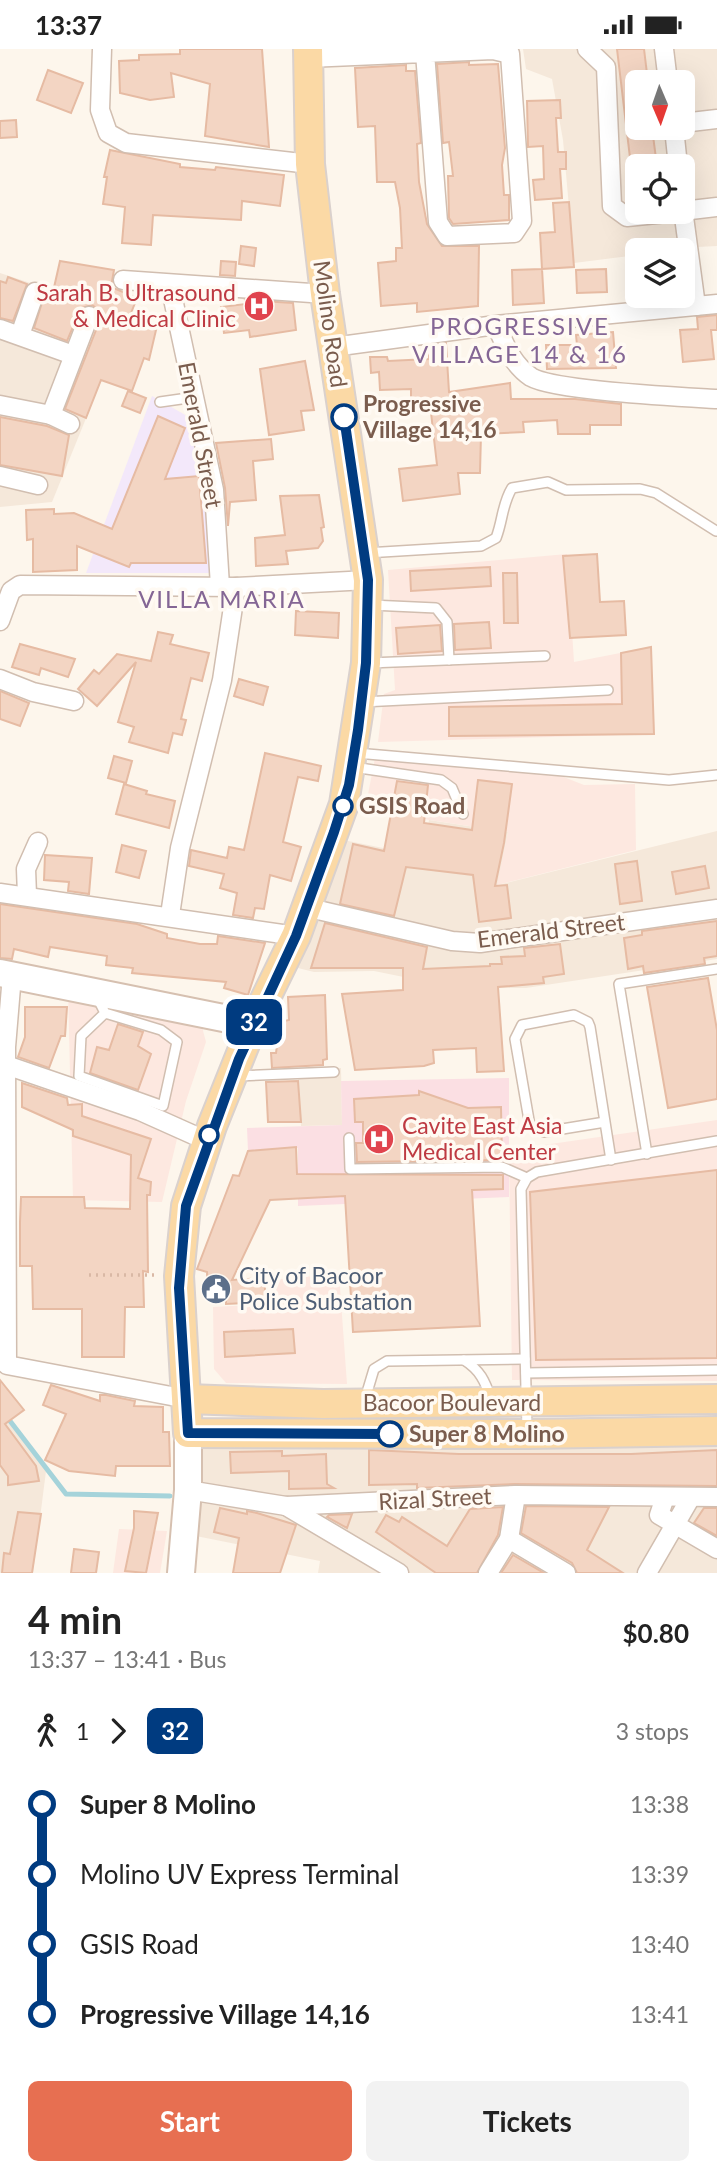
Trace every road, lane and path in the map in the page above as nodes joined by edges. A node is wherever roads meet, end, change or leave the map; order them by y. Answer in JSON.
{"nodes":[{"id":1,"x":103,"y":49,"type":"edge"},
{"id":2,"x":493,"y":49,"type":"edge"},
{"id":3,"x":587,"y":49,"type":"edge"},
{"id":4,"x":664,"y":49,"type":"edge"},
{"id":5,"x":421,"y":52,"type":"edge"},
{"id":6,"x":308,"y":53,"type":"edge"},
{"id":7,"x":667,"y":70,"type":"edge"},
{"id":8,"x":717,"y":119,"type":"edge"},
{"id":9,"x":695,"y":122,"type":"edge"},
{"id":10,"x":310,"y":164,"type":"junction"},
{"id":11,"x":717,"y":207,"type":"edge"},
{"id":12,"x":695,"y":208,"type":"edge"},
{"id":13,"x":625,"y":216,"type":"edge"},
{"id":14,"x":683,"y":224,"type":"edge"},
{"id":15,"x":123,"y":281,"type":"dead end"},
{"id":16,"x":170,"y":285,"type":"junction"},
{"id":17,"x":35,"y":292,"type":"dead end"},
{"id":18,"x":325,"y":294,"type":"junction"},
{"id":19,"x":717,"y":304,"type":"edge"},
{"id":20,"x":696,"y":306,"type":"junction"},
{"id":21,"x":89,"y":317,"type":"dead end"},
{"id":22,"x":496,"y":325,"type":"junction"},
{"id":23,"x":0,"y":329,"type":"edge"},
{"id":24,"x":20,"y":335,"type":"junction"},
{"id":25,"x":333,"y":347,"type":"junction"},
{"id":26,"x":74,"y":355,"type":"junction"},
{"id":27,"x":195,"y":397,"type":"junction"},
{"id":28,"x":717,"y":399,"type":"edge"},
{"id":29,"x":160,"y":402,"type":"dead end"},
{"id":30,"x":0,"y":405,"type":"edge"},
{"id":31,"x":51,"y":415,"type":"junction"},
{"id":32,"x":70,"y":424,"type":"dead end"},
{"id":33,"x":0,"y":476,"type":"edge"},
{"id":34,"x":38,"y":485,"type":"dead end"},
{"id":35,"x":716,"y":531,"type":"edge"},
{"id":36,"x":365,"y":553,"type":"junction"},
{"id":37,"x":228,"y":586,"type":"junction"},
{"id":38,"x":368,"y":593,"type":"junction"},
{"id":39,"x":0,"y":621,"type":"edge"},
{"id":40,"x":545,"y":656,"type":"dead end"},
{"id":41,"x":449,"y":660,"type":"junction"},
{"id":42,"x":366,"y":663,"type":"junction"},
{"id":43,"x":0,"y":678,"type":"edge"},
{"id":44,"x":608,"y":690,"type":"dead end"},
{"id":45,"x":74,"y":701,"type":"dead end"},
{"id":46,"x":361,"y":702,"type":"junction"},
{"id":47,"x":353,"y":760,"type":"junction"},
{"id":48,"x":717,"y":775,"type":"edge"},
{"id":49,"x":463,"y":814,"type":"dead end"},
{"id":50,"x":38,"y":842,"type":"dead end"},
{"id":51,"x":0,"y":893,"type":"edge"},
{"id":52,"x":27,"y":895,"type":"junction"},
{"id":53,"x":305,"y":907,"type":"junction"},
{"id":54,"x":717,"y":909,"type":"edge"},
{"id":55,"x":170,"y":915,"type":"junction"},
{"id":56,"x":296,"y":936,"type":"junction"},
{"id":57,"x":717,"y":969,"type":"edge"},
{"id":58,"x":6,"y":974,"type":"edge"},
{"id":59,"x":99,"y":1001,"type":"junction"},
{"id":60,"x":253,"y":1024,"type":"junction"},
{"id":61,"x":4,"y":1053,"type":"edge"},
{"id":62,"x":334,"y":1072,"type":"dead end"},
{"id":63,"x":232,"y":1077,"type":"junction"},
{"id":64,"x":605,"y":1122,"type":"junction"},
{"id":65,"x":3,"y":1138,"type":"edge"},
{"id":66,"x":349,"y":1138,"type":"dead end"},
{"id":67,"x":207,"y":1141,"type":"junction"},
{"id":68,"x":717,"y":1141,"type":"edge"},
{"id":69,"x":647,"y":1154,"type":"junction"},
{"id":70,"x":611,"y":1160,"type":"junction"},
{"id":71,"x":527,"y":1178,"type":"junction"},
{"id":72,"x":4,"y":1197,"type":"edge"},
{"id":73,"x":89,"y":1275,"type":"dead end"},
{"id":74,"x":179,"y":1276,"type":"junction"},
{"id":75,"x":462,"y":1359,"type":"junction"},
{"id":76,"x":525,"y":1359,"type":"junction"},
{"id":77,"x":4,"y":1364,"type":"edge"},
{"id":78,"x":717,"y":1370,"type":"edge"},
{"id":79,"x":526,"y":1373,"type":"junction"},
{"id":80,"x":187,"y":1399,"type":"junction"},
{"id":81,"x":717,"y":1399,"type":"edge"},
{"id":82,"x":492,"y":1403,"type":"junction"},
{"id":83,"x":527,"y":1403,"type":"junction"},
{"id":84,"x":363,"y":1404,"type":"junction"},
{"id":85,"x":717,"y":1431,"type":"edge"},
{"id":86,"x":188,"y":1433,"type":"junction"},
{"id":87,"x":527,"y":1434,"type":"junction"},
{"id":88,"x":188,"y":1490,"type":"junction"},
{"id":89,"x":516,"y":1495,"type":"junction"},
{"id":90,"x":665,"y":1497,"type":"junction"},
{"id":91,"x":691,"y":1497,"type":"junction"},
{"id":92,"x":717,"y":1497,"type":"edge"},
{"id":93,"x":286,"y":1506,"type":"junction"},
{"id":94,"x":673,"y":1524,"type":"junction"},
{"id":95,"x":509,"y":1539,"type":"junction"},
{"id":96,"x":717,"y":1549,"type":"edge"},
{"id":97,"x":186,"y":1572,"type":"edge"},
{"id":98,"x":399,"y":1573,"type":"edge"},
{"id":99,"x":488,"y":1573,"type":"edge"},
{"id":100,"x":566,"y":1573,"type":"edge"},
{"id":101,"x":647,"y":1573,"type":"edge"}],
"edges":[{"from":1,"to":10,"type":"street"},
{"from":2,"to":5,"type":"street"},
{"from":2,"to":5,"type":"street"},
{"from":3,"to":13,"type":"street"},
{"from":4,"to":7,"type":"street"},
{"from":5,"to":6,"type":"street"},
{"from":6,"to":10,"type":"main road","name":"Molino Road"},
{"from":8,"to":9,"type":"street"},
{"from":10,"to":18,"type":"main road","name":"Molino Road"},
{"from":11,"to":12,"type":"street"},
{"from":14,"to":20,"type":"street"},
{"from":15,"to":16,"type":"street"},
{"from":16,"to":18,"type":"street"},
{"from":16,"to":27,"type":"street","name":"Emerald Street"},
{"from":17,"to":24,"type":"street"},
{"from":18,"to":25,"type":"main road","name":"Molino Road"},
{"from":19,"to":20,"type":"street"},
{"from":20,"to":22,"type":"street"},
{"from":21,"to":26,"type":"street"},
{"from":22,"to":25,"type":"street"},
{"from":22,"to":28,"type":"street"},
{"from":23,"to":24,"type":"street"},
{"from":24,"to":26,"type":"street"},
{"from":25,"to":36,"type":"main road","name":"Molino Road"},
{"from":26,"to":31,"type":"street"},
{"from":27,"to":29,"type":"lane"},
{"from":27,"to":37,"type":"street","name":"Emerald Street"},
{"from":30,"to":31,"type":"street"},
{"from":31,"to":32,"type":"street"},
{"from":33,"to":34,"type":"street"},
{"from":35,"to":36,"type":"lane"},
{"from":36,"to":38,"type":"main road","name":"Molino Road"},
{"from":37,"to":38,"type":"street"},
{"from":37,"to":39,"type":"street"},
{"from":37,"to":55,"type":"street","name":"Emerald Street"},
{"from":38,"to":41,"type":"lane"},
{"from":38,"to":42,"type":"main road","name":"Molino Road"},
{"from":40,"to":41,"type":"lane"},
{"from":41,"to":42,"type":"lane"},
{"from":42,"to":46,"type":"main road","name":"Molino Road"},
{"from":43,"to":45,"type":"street"},
{"from":44,"to":46,"type":"lane"},
{"from":46,"to":47,"type":"main road","name":"Molino Road"},
{"from":47,"to":48,"type":"lane"},
{"from":47,"to":49,"type":"lane"},
{"from":47,"to":53,"type":"main road","name":"Molino Road"},
{"from":50,"to":52,"type":"street"},
{"from":51,"to":52,"type":"street"},
{"from":52,"to":55,"type":"street"},
{"from":53,"to":54,"type":"street","name":"Emerald Street"},
{"from":53,"to":56,"type":"main road","name":"Molino Road"},
{"from":55,"to":56,"type":"street"},
{"from":56,"to":60,"type":"main road","name":"Molino Road"},
{"from":57,"to":69,"type":"lane"},
{"from":58,"to":59,"type":"main road"},
{"from":58,"to":61,"type":"street"},
{"from":59,"to":59,"type":"lane"},
{"from":59,"to":60,"type":"main road"},
{"from":60,"to":63,"type":"main road","name":"Molino Road"},
{"from":61,"to":65,"type":"street"},
{"from":61,"to":67,"type":"street"},
{"from":62,"to":63,"type":"lane"},
{"from":63,"to":67,"type":"main road","name":"Molino Road"},
{"from":64,"to":64,"type":"lane"},
{"from":64,"to":70,"type":"lane"},
{"from":65,"to":72,"type":"street"},
{"from":66,"to":71,"type":"lane"},
{"from":67,"to":74,"type":"main road","name":"Molino Road"},
{"from":68,"to":69,"type":"lane"},
{"from":69,"to":70,"type":"lane"},
{"from":70,"to":71,"type":"lane"},
{"from":71,"to":76,"type":"lane"},
{"from":72,"to":77,"type":"street"},
{"from":73,"to":74,"type":"path"},
{"from":74,"to":80,"type":"main road","name":"Molino Road"},
{"from":75,"to":76,"type":"lane"},
{"from":75,"to":82,"type":"lane"},
{"from":75,"to":84,"type":"lane"},
{"from":76,"to":79,"type":"lane"},
{"from":77,"to":80,"type":"street"},
{"from":78,"to":79,"type":"lane"},
{"from":79,"to":83,"type":"lane"},
{"from":80,"to":84,"type":"main road","name":"Bacoor Boulevard"},
{"from":80,"to":86,"type":"main road","name":"Molino Road"},
{"from":81,"to":83,"type":"main road","name":"Bacoor Boulevard"},
{"from":82,"to":83,"type":"main road","name":"Bacoor Boulevard"},
{"from":82,"to":84,"type":"main road","name":"Bacoor Boulevard"},
{"from":83,"to":87,"type":"lane"},
{"from":85,"to":87,"type":"main road","name":"Bacoor Boulevard"},
{"from":86,"to":87,"type":"main road","name":"Bacoor Boulevard"},
{"from":86,"to":88,"type":"main road","name":"Molino Road"},
{"from":88,"to":93,"type":"street"},
{"from":88,"to":97,"type":"main road","name":"Molino Road"},
{"from":89,"to":90,"type":"street","name":"Rizal Street"},
{"from":89,"to":93,"type":"street","name":"Rizal Street"},
{"from":89,"to":95,"type":"street"},
{"from":90,"to":91,"type":"street","name":"Rizal Street"},
{"from":90,"to":94,"type":"street"},
{"from":91,"to":92,"type":"street","name":"Rizal Street"},
{"from":91,"to":94,"type":"street"},
{"from":93,"to":98,"type":"street"},
{"from":94,"to":96,"type":"street"},
{"from":94,"to":101,"type":"street"},
{"from":95,"to":99,"type":"street"},
{"from":95,"to":100,"type":"street"}]}
